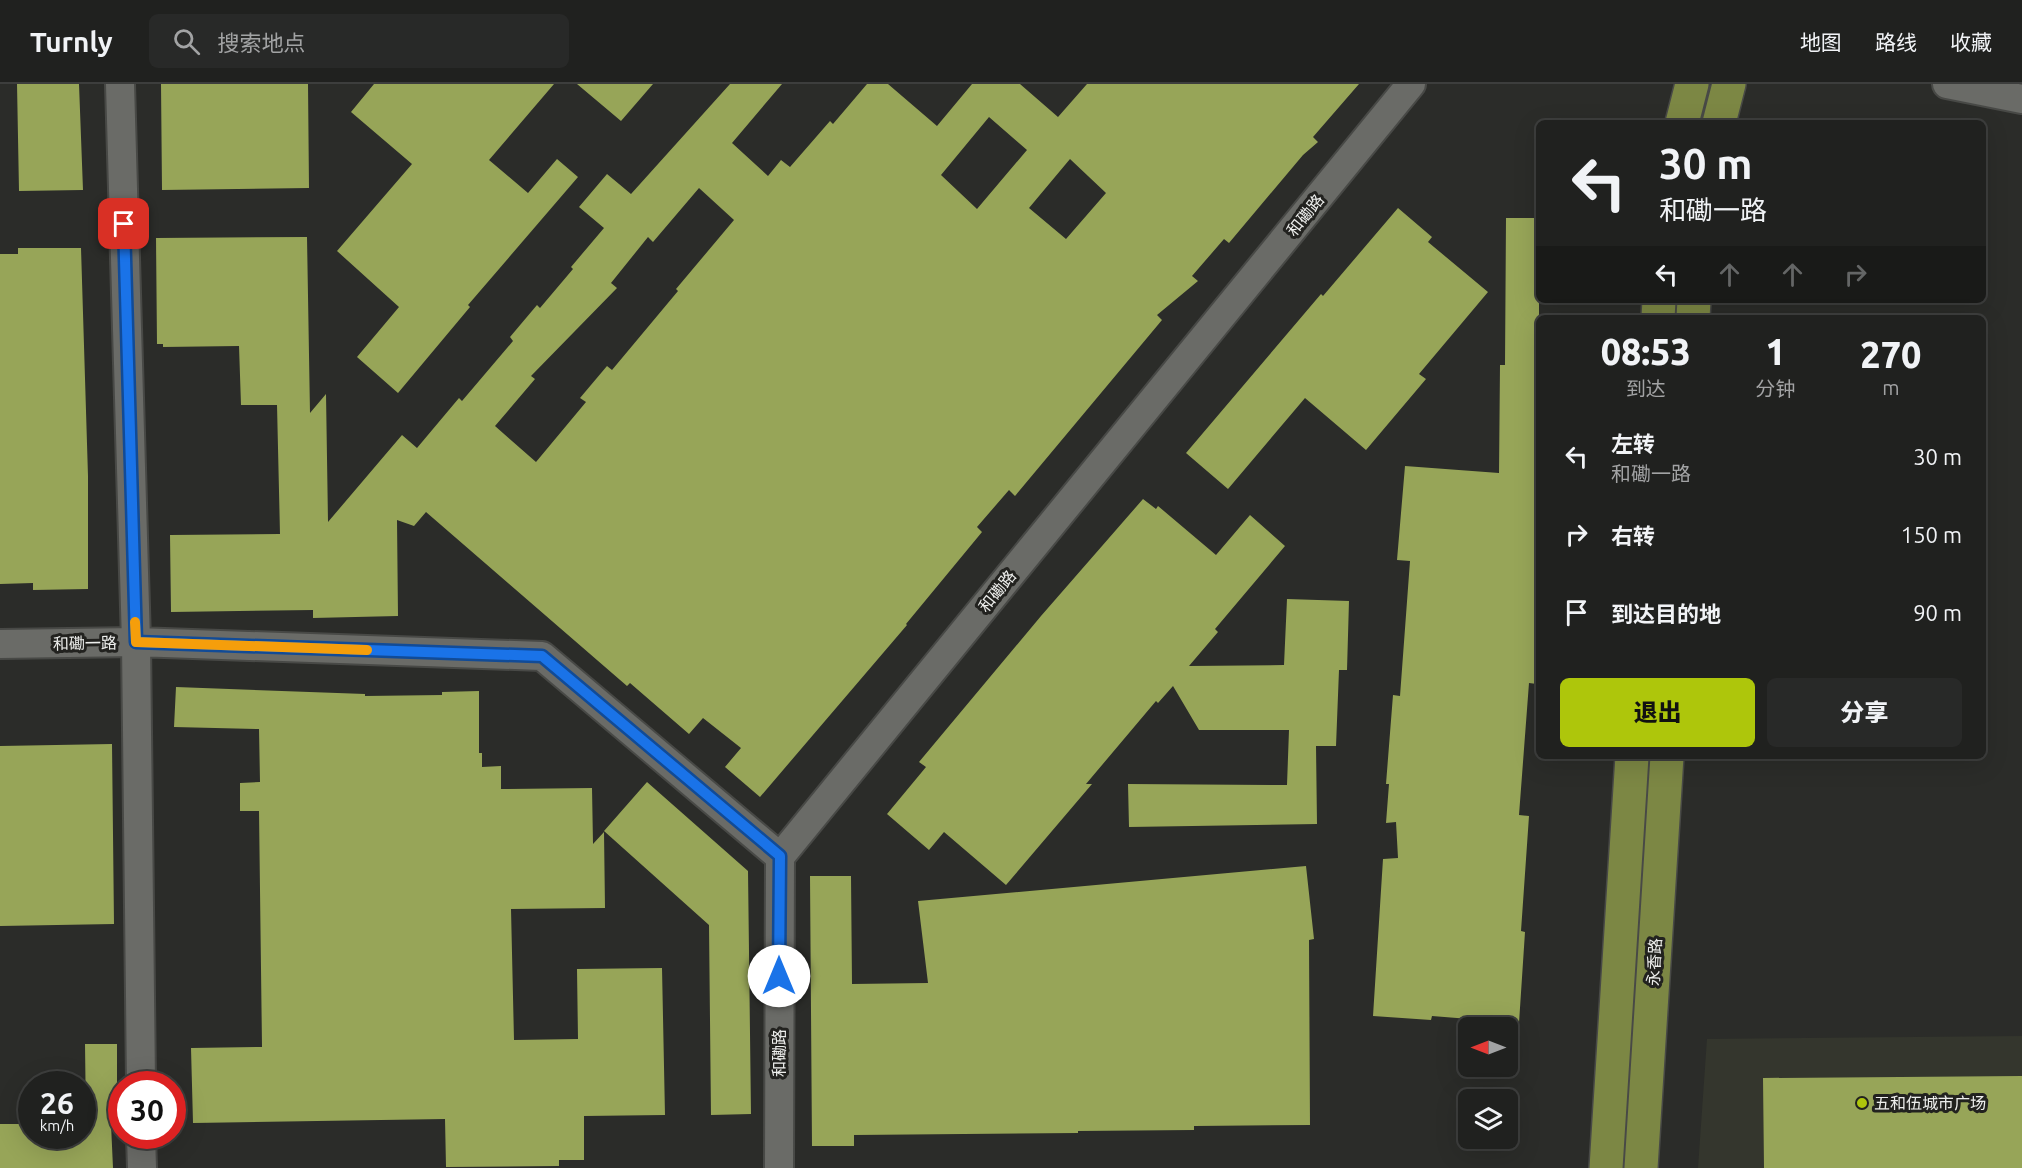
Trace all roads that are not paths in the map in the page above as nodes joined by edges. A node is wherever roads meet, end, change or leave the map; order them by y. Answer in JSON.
{"nodes":[{"id":1,"x":120,"y":84,"type":"edge"},
{"id":2,"x":1411,"y":84,"type":"edge"},
{"id":3,"x":1692,"y":84,"type":"edge"},
{"id":4,"x":1729,"y":84,"type":"edge"},
{"id":5,"x":1947,"y":84,"type":"edge"},
{"id":6,"x":2022,"y":99,"type":"edge"},
{"id":7,"x":1683,"y":120,"type":"edge"},
{"id":8,"x":1720,"y":120,"type":"edge"},
{"id":9,"x":136,"y":642,"type":"junction"},
{"id":10,"x":0,"y":644,"type":"edge"},
{"id":11,"x":1632,"y":759,"type":"edge"},
{"id":12,"x":1666,"y":759,"type":"edge"},
{"id":13,"x":780,"y":856,"type":"junction"},
{"id":14,"x":141,"y":1071,"type":"edge"},
{"id":15,"x":141,"y":1149,"type":"edge"},
{"id":16,"x":142,"y":1168,"type":"edge"},
{"id":17,"x":779,"y":1168,"type":"edge"},
{"id":18,"x":1606,"y":1168,"type":"edge"},
{"id":19,"x":1641,"y":1168,"type":"edge"}],
"edges":[{"from":1,"to":9,"type":"street"},
{"from":2,"to":13,"type":"street","name":"和磡路"},
{"from":3,"to":7,"type":"main road"},
{"from":4,"to":8,"type":"main road"},
{"from":5,"to":6,"type":"street"},
{"from":9,"to":10,"type":"street","name":"和磡一路"},
{"from":9,"to":13,"type":"street","name":"和磡一路"},
{"from":9,"to":14,"type":"street"},
{"from":11,"to":18,"type":"main road"},
{"from":12,"to":19,"type":"main road","name":"永香路"},
{"from":13,"to":17,"type":"street","name":"和磡路"},
{"from":15,"to":16,"type":"street"}]}
